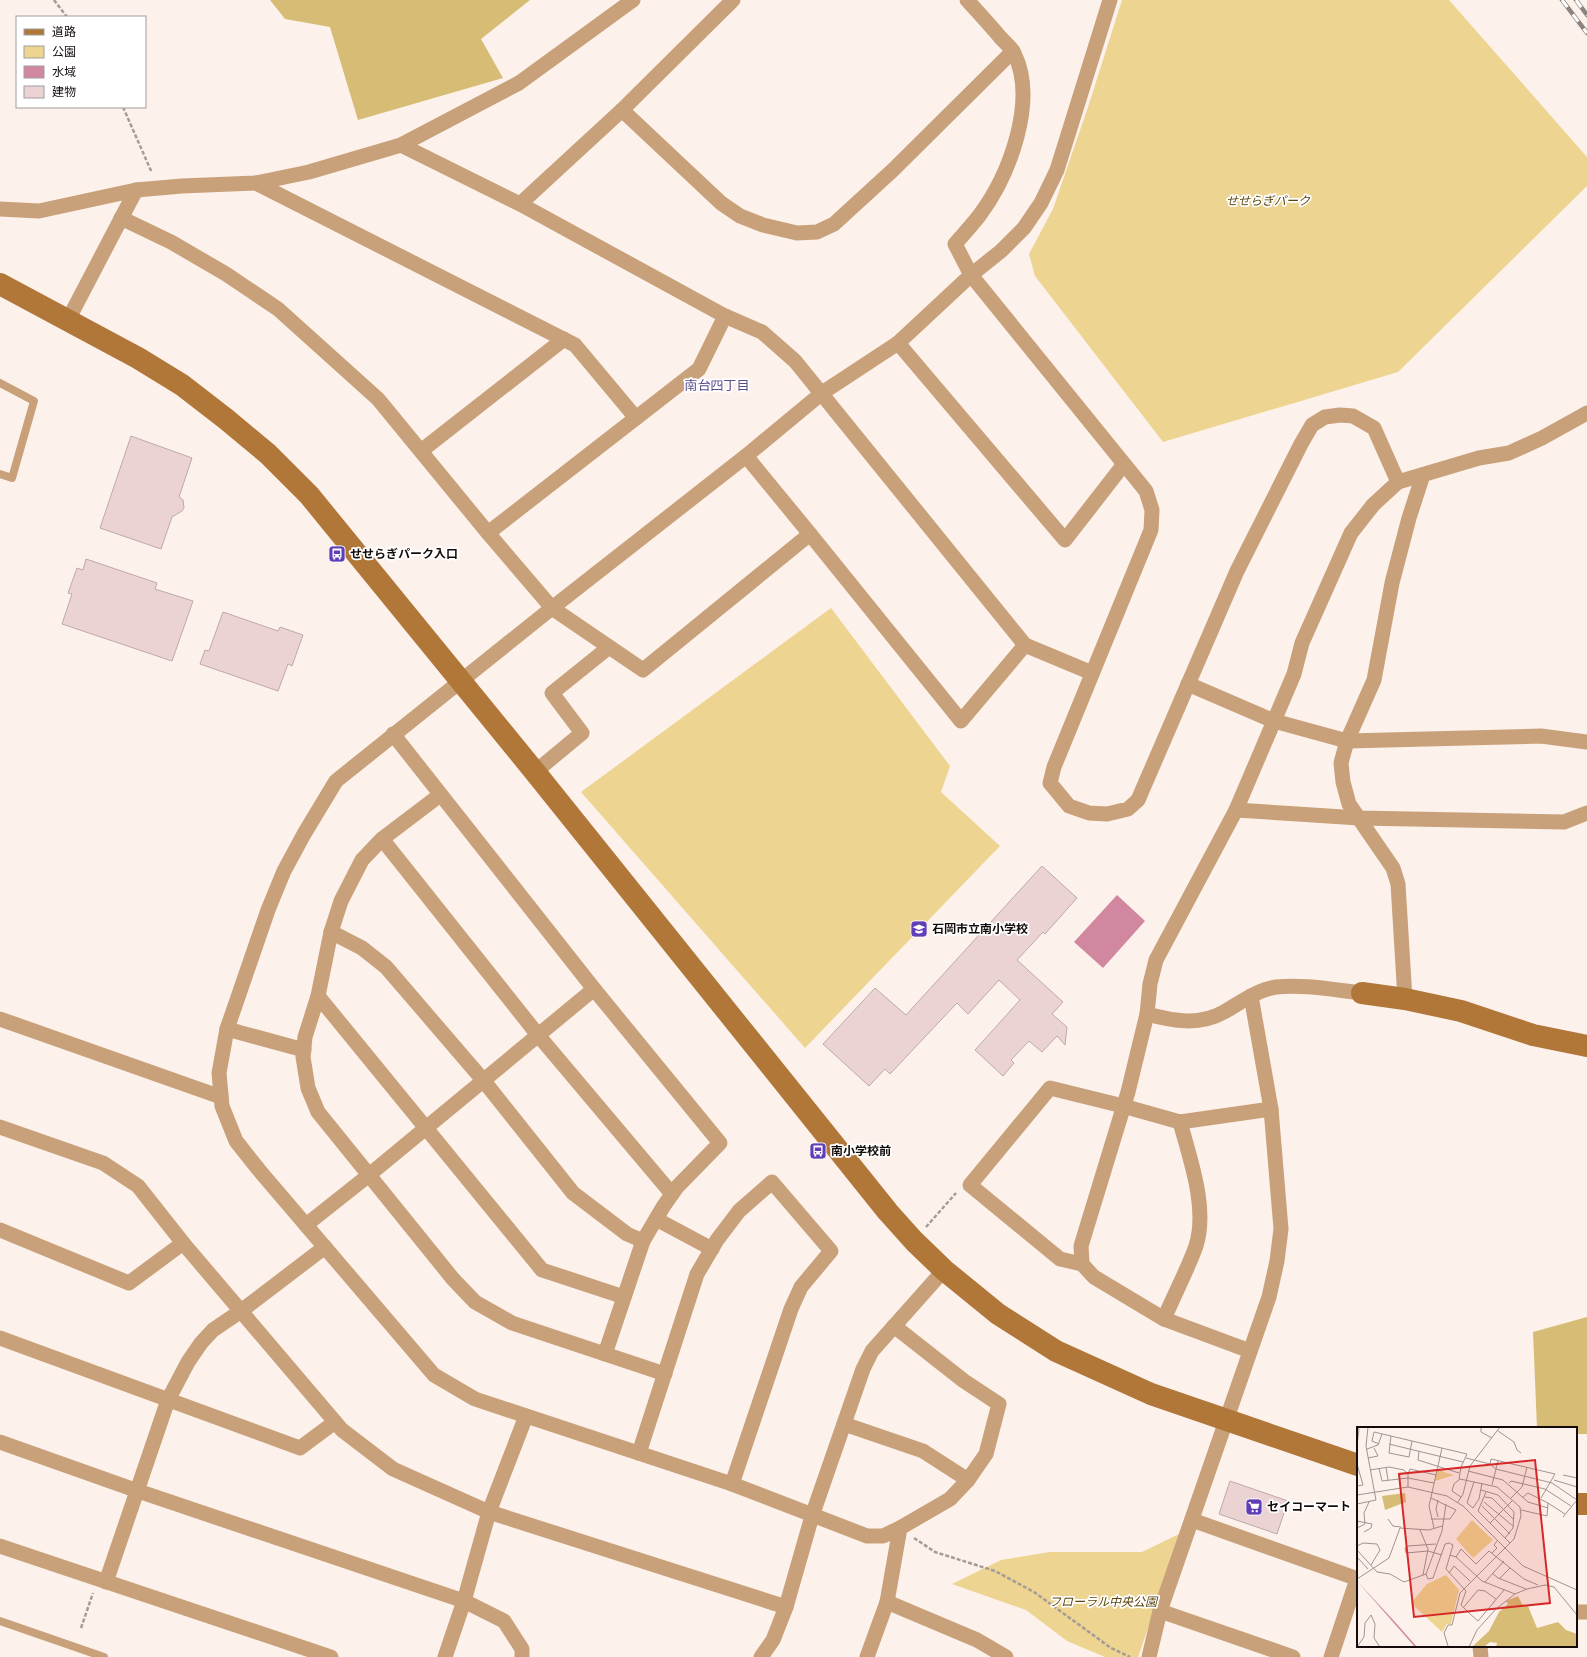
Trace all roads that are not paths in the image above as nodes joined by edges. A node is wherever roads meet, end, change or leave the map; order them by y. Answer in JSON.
{"nodes":[{"id":1,"x":633,"y":0,"type":"edge"},
{"id":2,"x":733,"y":0,"type":"edge"},
{"id":3,"x":967,"y":0,"type":"edge"},
{"id":4,"x":1110,"y":0,"type":"edge"},
{"id":5,"x":1013,"y":51,"type":"junction"},
{"id":6,"x":622,"y":110,"type":"junction"},
{"id":7,"x":401,"y":145,"type":"junction"},
{"id":8,"x":256,"y":183,"type":"junction"},
{"id":9,"x":136,"y":190,"type":"junction"},
{"id":10,"x":520,"y":204,"type":"junction"},
{"id":11,"x":0,"y":209,"type":"edge"},
{"id":12,"x":121,"y":218,"type":"junction"},
{"id":13,"x":970,"y":275,"type":"junction"},
{"id":14,"x":0,"y":284,"type":"edge"},
{"id":15,"x":724,"y":316,"type":"junction"},
{"id":16,"x":68,"y":320,"type":"junction"},
{"id":17,"x":564,"y":339,"type":"junction"},
{"id":18,"x":898,"y":343,"type":"junction"},
{"id":19,"x":0,"y":383,"type":"edge"},
{"id":20,"x":822,"y":393,"type":"junction"},
{"id":21,"x":1587,"y":413,"type":"edge"},
{"id":22,"x":636,"y":418,"type":"junction"},
{"id":23,"x":421,"y":451,"type":"junction"},
{"id":24,"x":746,"y":456,"type":"junction"},
{"id":25,"x":1124,"y":464,"type":"junction"},
{"id":26,"x":0,"y":474,"type":"edge"},
{"id":27,"x":1423,"y":475,"type":"junction"},
{"id":28,"x":1398,"y":482,"type":"junction"},
{"id":29,"x":488,"y":533,"type":"junction"},
{"id":30,"x":810,"y":534,"type":"junction"},
{"id":31,"x":552,"y":608,"type":"junction"},
{"id":32,"x":1025,"y":645,"type":"junction"},
{"id":33,"x":608,"y":648,"type":"junction"},
{"id":34,"x":1092,"y":674,"type":"junction"},
{"id":35,"x":461,"y":681,"type":"junction"},
{"id":36,"x":1188,"y":684,"type":"junction"},
{"id":37,"x":1274,"y":721,"type":"junction"},
{"id":38,"x":393,"y":734,"type":"junction"},
{"id":39,"x":1346,"y":741,"type":"junction"},
{"id":40,"x":1587,"y":742,"type":"edge"},
{"id":41,"x":535,"y":772,"type":"junction"},
{"id":42,"x":440,"y":795,"type":"junction"},
{"id":43,"x":1236,"y":810,"type":"junction"},
{"id":44,"x":1587,"y":813,"type":"edge"},
{"id":45,"x":1359,"y":818,"type":"junction"},
{"id":46,"x":382,"y":839,"type":"junction"},
{"id":47,"x":331,"y":932,"type":"junction"},
{"id":48,"x":594,"y":989,"type":"junction"},
{"id":49,"x":1362,"y":993,"type":"joint"},
{"id":50,"x":318,"y":996,"type":"junction"},
{"id":51,"x":1251,"y":996,"type":"junction"},
{"id":52,"x":1405,"y":999,"type":"junction"},
{"id":53,"x":1147,"y":1014,"type":"junction"},
{"id":54,"x":0,"y":1019,"type":"edge"},
{"id":55,"x":227,"y":1029,"type":"junction"},
{"id":56,"x":538,"y":1035,"type":"junction"},
{"id":57,"x":1587,"y":1046,"type":"edge"},
{"id":58,"x":304,"y":1050,"type":"junction"},
{"id":59,"x":483,"y":1080,"type":"junction"},
{"id":60,"x":222,"y":1097,"type":"junction"},
{"id":61,"x":1123,"y":1106,"type":"junction"},
{"id":62,"x":1271,"y":1110,"type":"junction"},
{"id":63,"x":1180,"y":1122,"type":"junction"},
{"id":64,"x":0,"y":1127,"type":"edge"},
{"id":65,"x":426,"y":1128,"type":"junction"},
{"id":66,"x":369,"y":1175,"type":"junction"},
{"id":67,"x":672,"y":1194,"type":"junction"},
{"id":68,"x":656,"y":1219,"type":"junction"},
{"id":69,"x":306,"y":1225,"type":"junction"},
{"id":70,"x":0,"y":1230,"type":"edge"},
{"id":71,"x":643,"y":1241,"type":"junction"},
{"id":72,"x":183,"y":1243,"type":"junction"},
{"id":73,"x":325,"y":1247,"type":"junction"},
{"id":74,"x":712,"y":1249,"type":"junction"},
{"id":75,"x":1082,"y":1264,"type":"junction"},
{"id":76,"x":944,"y":1270,"type":"junction"},
{"id":77,"x":624,"y":1297,"type":"junction"},
{"id":78,"x":241,"y":1311,"type":"junction"},
{"id":79,"x":1164,"y":1319,"type":"junction"},
{"id":80,"x":894,"y":1326,"type":"junction"},
{"id":81,"x":0,"y":1338,"type":"edge"},
{"id":82,"x":1250,"y":1351,"type":"junction"},
{"id":83,"x":605,"y":1354,"type":"junction"},
{"id":84,"x":665,"y":1374,"type":"junction"},
{"id":85,"x":168,"y":1400,"type":"junction"},
{"id":86,"x":526,"y":1416,"type":"junction"},
{"id":87,"x":1225,"y":1420,"type":"junction"},
{"id":88,"x":335,"y":1422,"type":"junction"},
{"id":89,"x":844,"y":1424,"type":"junction"},
{"id":90,"x":0,"y":1442,"type":"edge"},
{"id":91,"x":639,"y":1453,"type":"junction"},
{"id":92,"x":1357,"y":1465,"type":"edge"},
{"id":93,"x":968,"y":1480,"type":"junction"},
{"id":94,"x":732,"y":1484,"type":"junction"},
{"id":95,"x":138,"y":1491,"type":"junction"},
{"id":96,"x":489,"y":1512,"type":"junction"},
{"id":97,"x":812,"y":1516,"type":"junction"},
{"id":98,"x":1192,"y":1520,"type":"junction"},
{"id":99,"x":900,"y":1528,"type":"junction"},
{"id":100,"x":0,"y":1546,"type":"edge"},
{"id":101,"x":1357,"y":1579,"type":"edge"},
{"id":102,"x":102,"y":1581,"type":"junction"},
{"id":103,"x":1357,"y":1582,"type":"edge"},
{"id":104,"x":464,"y":1601,"type":"junction"},
{"id":105,"x":887,"y":1602,"type":"junction"},
{"id":106,"x":786,"y":1607,"type":"junction"},
{"id":107,"x":1160,"y":1611,"type":"junction"},
{"id":108,"x":0,"y":1621,"type":"edge"},
{"id":109,"x":1000,"y":1655,"type":"edge"},
{"id":110,"x":104,"y":1657,"type":"edge"},
{"id":111,"x":331,"y":1657,"type":"edge"},
{"id":112,"x":445,"y":1657,"type":"edge"},
{"id":113,"x":522,"y":1657,"type":"edge"},
{"id":114,"x":761,"y":1657,"type":"edge"},
{"id":115,"x":868,"y":1657,"type":"edge"},
{"id":116,"x":1149,"y":1657,"type":"edge"},
{"id":117,"x":1293,"y":1657,"type":"edge"},
{"id":118,"x":1331,"y":1657,"type":"edge"}],
"edges":[{"from":1,"to":7,"type":"street"},
{"from":2,"to":6,"type":"street"},
{"from":3,"to":5,"type":"street"},
{"from":4,"to":13,"type":"street"},
{"from":5,"to":6,"type":"street"},
{"from":5,"to":13,"type":"street"},
{"from":6,"to":10,"type":"street"},
{"from":7,"to":8,"type":"street"},
{"from":7,"to":10,"type":"street"},
{"from":8,"to":9,"type":"street"},
{"from":8,"to":17,"type":"street"},
{"from":9,"to":11,"type":"street"},
{"from":9,"to":12,"type":"street"},
{"from":10,"to":15,"type":"street"},
{"from":12,"to":16,"type":"street"},
{"from":12,"to":23,"type":"street"},
{"from":13,"to":18,"type":"street"},
{"from":13,"to":25,"type":"street"},
{"from":14,"to":16,"type":"street"},
{"from":15,"to":20,"type":"street"},
{"from":15,"to":22,"type":"street"},
{"from":16,"to":35,"type":"street"},
{"from":17,"to":22,"type":"street"},
{"from":17,"to":23,"type":"street"},
{"from":18,"to":20,"type":"street"},
{"from":18,"to":25,"type":"street"},
{"from":19,"to":26,"type":"lane"},
{"from":20,"to":24,"type":"street"},
{"from":20,"to":32,"type":"street"},
{"from":21,"to":27,"type":"street"},
{"from":22,"to":29,"type":"street"},
{"from":23,"to":29,"type":"street"},
{"from":24,"to":30,"type":"street"},
{"from":24,"to":31,"type":"street"},
{"from":25,"to":34,"type":"street"},
{"from":27,"to":28,"type":"street"},
{"from":27,"to":39,"type":"street"},
{"from":28,"to":36,"type":"street"},
{"from":28,"to":37,"type":"street"},
{"from":29,"to":31,"type":"street"},
{"from":30,"to":32,"type":"street"},
{"from":30,"to":33,"type":"street"},
{"from":31,"to":33,"type":"street"},
{"from":31,"to":35,"type":"street"},
{"from":32,"to":34,"type":"street"},
{"from":33,"to":41,"type":"street"},
{"from":34,"to":36,"type":"street"},
{"from":35,"to":38,"type":"street"},
{"from":35,"to":41,"type":"street"},
{"from":36,"to":37,"type":"street"},
{"from":37,"to":39,"type":"street"},
{"from":37,"to":43,"type":"street"},
{"from":38,"to":42,"type":"street"},
{"from":38,"to":55,"type":"street"},
{"from":39,"to":40,"type":"street"},
{"from":39,"to":45,"type":"street"},
{"from":41,"to":76,"type":"street"},
{"from":42,"to":46,"type":"street"},
{"from":42,"to":48,"type":"street"},
{"from":43,"to":45,"type":"street"},
{"from":43,"to":53,"type":"street"},
{"from":44,"to":45,"type":"street"},
{"from":45,"to":52,"type":"street"},
{"from":46,"to":47,"type":"street"},
{"from":46,"to":56,"type":"street"},
{"from":47,"to":50,"type":"street"},
{"from":47,"to":59,"type":"street"},
{"from":48,"to":56,"type":"street"},
{"from":48,"to":67,"type":"street"},
{"from":49,"to":51,"type":"street"},
{"from":49,"to":52,"type":"street"},
{"from":50,"to":58,"type":"street"},
{"from":50,"to":65,"type":"street"},
{"from":51,"to":53,"type":"street"},
{"from":51,"to":62,"type":"street"},
{"from":52,"to":57,"type":"street"},
{"from":53,"to":61,"type":"street"},
{"from":54,"to":60,"type":"street"},
{"from":55,"to":58,"type":"street"},
{"from":55,"to":60,"type":"street"},
{"from":56,"to":59,"type":"street"},
{"from":56,"to":67,"type":"street"},
{"from":58,"to":66,"type":"street"},
{"from":59,"to":65,"type":"street"},
{"from":59,"to":71,"type":"street"},
{"from":60,"to":69,"type":"street"},
{"from":61,"to":63,"type":"street"},
{"from":61,"to":75,"type":"street"},
{"from":61,"to":75,"type":"street"},
{"from":62,"to":63,"type":"street"},
{"from":62,"to":82,"type":"street"},
{"from":63,"to":79,"type":"street"},
{"from":64,"to":72,"type":"street"},
{"from":65,"to":66,"type":"street"},
{"from":65,"to":77,"type":"street"},
{"from":66,"to":69,"type":"street"},
{"from":66,"to":83,"type":"street"},
{"from":67,"to":68,"type":"street"},
{"from":68,"to":71,"type":"street"},
{"from":68,"to":74,"type":"street"},
{"from":69,"to":73,"type":"street"},
{"from":70,"to":72,"type":"street"},
{"from":71,"to":77,"type":"street"},
{"from":72,"to":78,"type":"street"},
{"from":73,"to":78,"type":"street"},
{"from":73,"to":86,"type":"street"},
{"from":74,"to":84,"type":"street"},
{"from":74,"to":94,"type":"street"},
{"from":75,"to":79,"type":"street"},
{"from":76,"to":80,"type":"street"},
{"from":76,"to":87,"type":"street"},
{"from":77,"to":83,"type":"street"},
{"from":78,"to":85,"type":"street"},
{"from":78,"to":88,"type":"street"},
{"from":79,"to":82,"type":"street"},
{"from":80,"to":89,"type":"street"},
{"from":80,"to":93,"type":"street"},
{"from":81,"to":85,"type":"street"},
{"from":82,"to":87,"type":"street"},
{"from":83,"to":84,"type":"street"},
{"from":84,"to":91,"type":"street"},
{"from":85,"to":88,"type":"street"},
{"from":85,"to":95,"type":"street"},
{"from":86,"to":91,"type":"street"},
{"from":86,"to":96,"type":"street"},
{"from":87,"to":92,"type":"street"},
{"from":87,"to":98,"type":"street"},
{"from":88,"to":96,"type":"street"},
{"from":89,"to":93,"type":"street"},
{"from":89,"to":97,"type":"street"},
{"from":90,"to":95,"type":"street"},
{"from":91,"to":94,"type":"street"},
{"from":93,"to":99,"type":"street"},
{"from":94,"to":97,"type":"street"},
{"from":95,"to":102,"type":"street"},
{"from":95,"to":104,"type":"street"},
{"from":96,"to":104,"type":"street"},
{"from":96,"to":106,"type":"street"},
{"from":97,"to":99,"type":"street"},
{"from":97,"to":106,"type":"street"},
{"from":98,"to":101,"type":"street"},
{"from":98,"to":107,"type":"street"},
{"from":99,"to":105,"type":"street"},
{"from":100,"to":102,"type":"street"},
{"from":102,"to":111,"type":"street"},
{"from":103,"to":118,"type":"street"},
{"from":104,"to":112,"type":"street"},
{"from":104,"to":113,"type":"street"},
{"from":105,"to":109,"type":"street"},
{"from":105,"to":115,"type":"street"},
{"from":106,"to":114,"type":"street"},
{"from":107,"to":116,"type":"street"},
{"from":107,"to":117,"type":"street"},
{"from":108,"to":110,"type":"lane"}]}
